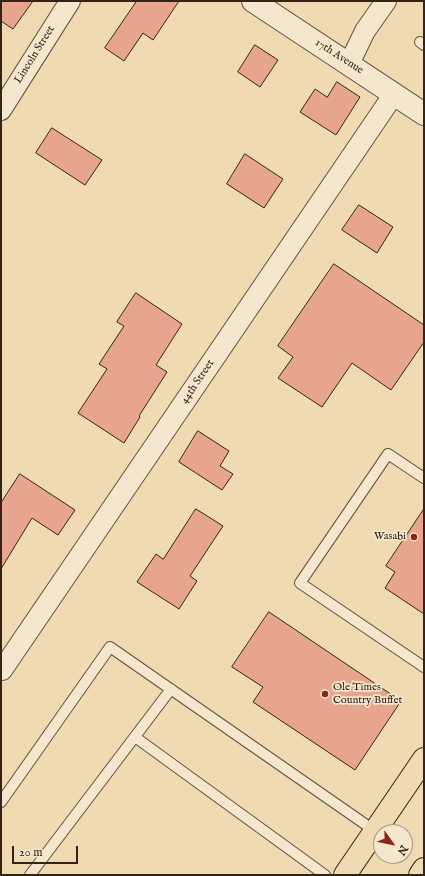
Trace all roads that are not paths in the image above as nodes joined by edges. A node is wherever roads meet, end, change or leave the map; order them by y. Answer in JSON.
{"nodes":[{"id":1,"x":70,"y":1,"type":"edge"},
{"id":2,"x":253,"y":1,"type":"edge"},
{"id":3,"x":386,"y":1,"type":"edge"},
{"id":4,"x":349,"y":64,"type":"junction"},
{"id":5,"x":394,"y":94,"type":"junction"},
{"id":6,"x":1,"y":110,"type":"edge"},
{"id":7,"x":422,"y":110,"type":"edge"},
{"id":8,"x":424,"y":478,"type":"edge"},
{"id":9,"x":424,"y":667,"type":"edge"},
{"id":10,"x":2,"y":670,"type":"edge"},
{"id":11,"x":171,"y":689,"type":"junction"},
{"id":12,"x":135,"y":737,"type":"junction"},
{"id":13,"x":424,"y":759,"type":"edge"},
{"id":14,"x":1,"y":802,"type":"edge"},
{"id":15,"x":380,"y":824,"type":"edge"},
{"id":16,"x":373,"y":830,"type":"edge"},
{"id":17,"x":373,"y":834,"type":"edge"},
{"id":18,"x":30,"y":875,"type":"edge"},
{"id":19,"x":325,"y":875,"type":"edge"},
{"id":20,"x":345,"y":875,"type":"edge"}],
"edges":[{"from":1,"to":6,"type":"street","name":"Lincoln Street"},
{"from":2,"to":4,"type":"street","name":"17th Avenue"},
{"from":3,"to":4,"type":"street"},
{"from":4,"to":5,"type":"street","name":"17th Avenue"},
{"from":5,"to":7,"type":"street","name":"17th Avenue"},
{"from":5,"to":10,"type":"street","name":"44th Street"},
{"from":8,"to":9,"type":"lane"},
{"from":11,"to":12,"type":"lane"},
{"from":11,"to":14,"type":"lane"},
{"from":11,"to":16,"type":"lane"},
{"from":12,"to":18,"type":"lane"},
{"from":12,"to":19,"type":"lane"},
{"from":13,"to":15,"type":"main road"},
{"from":17,"to":20,"type":"main road"}]}
